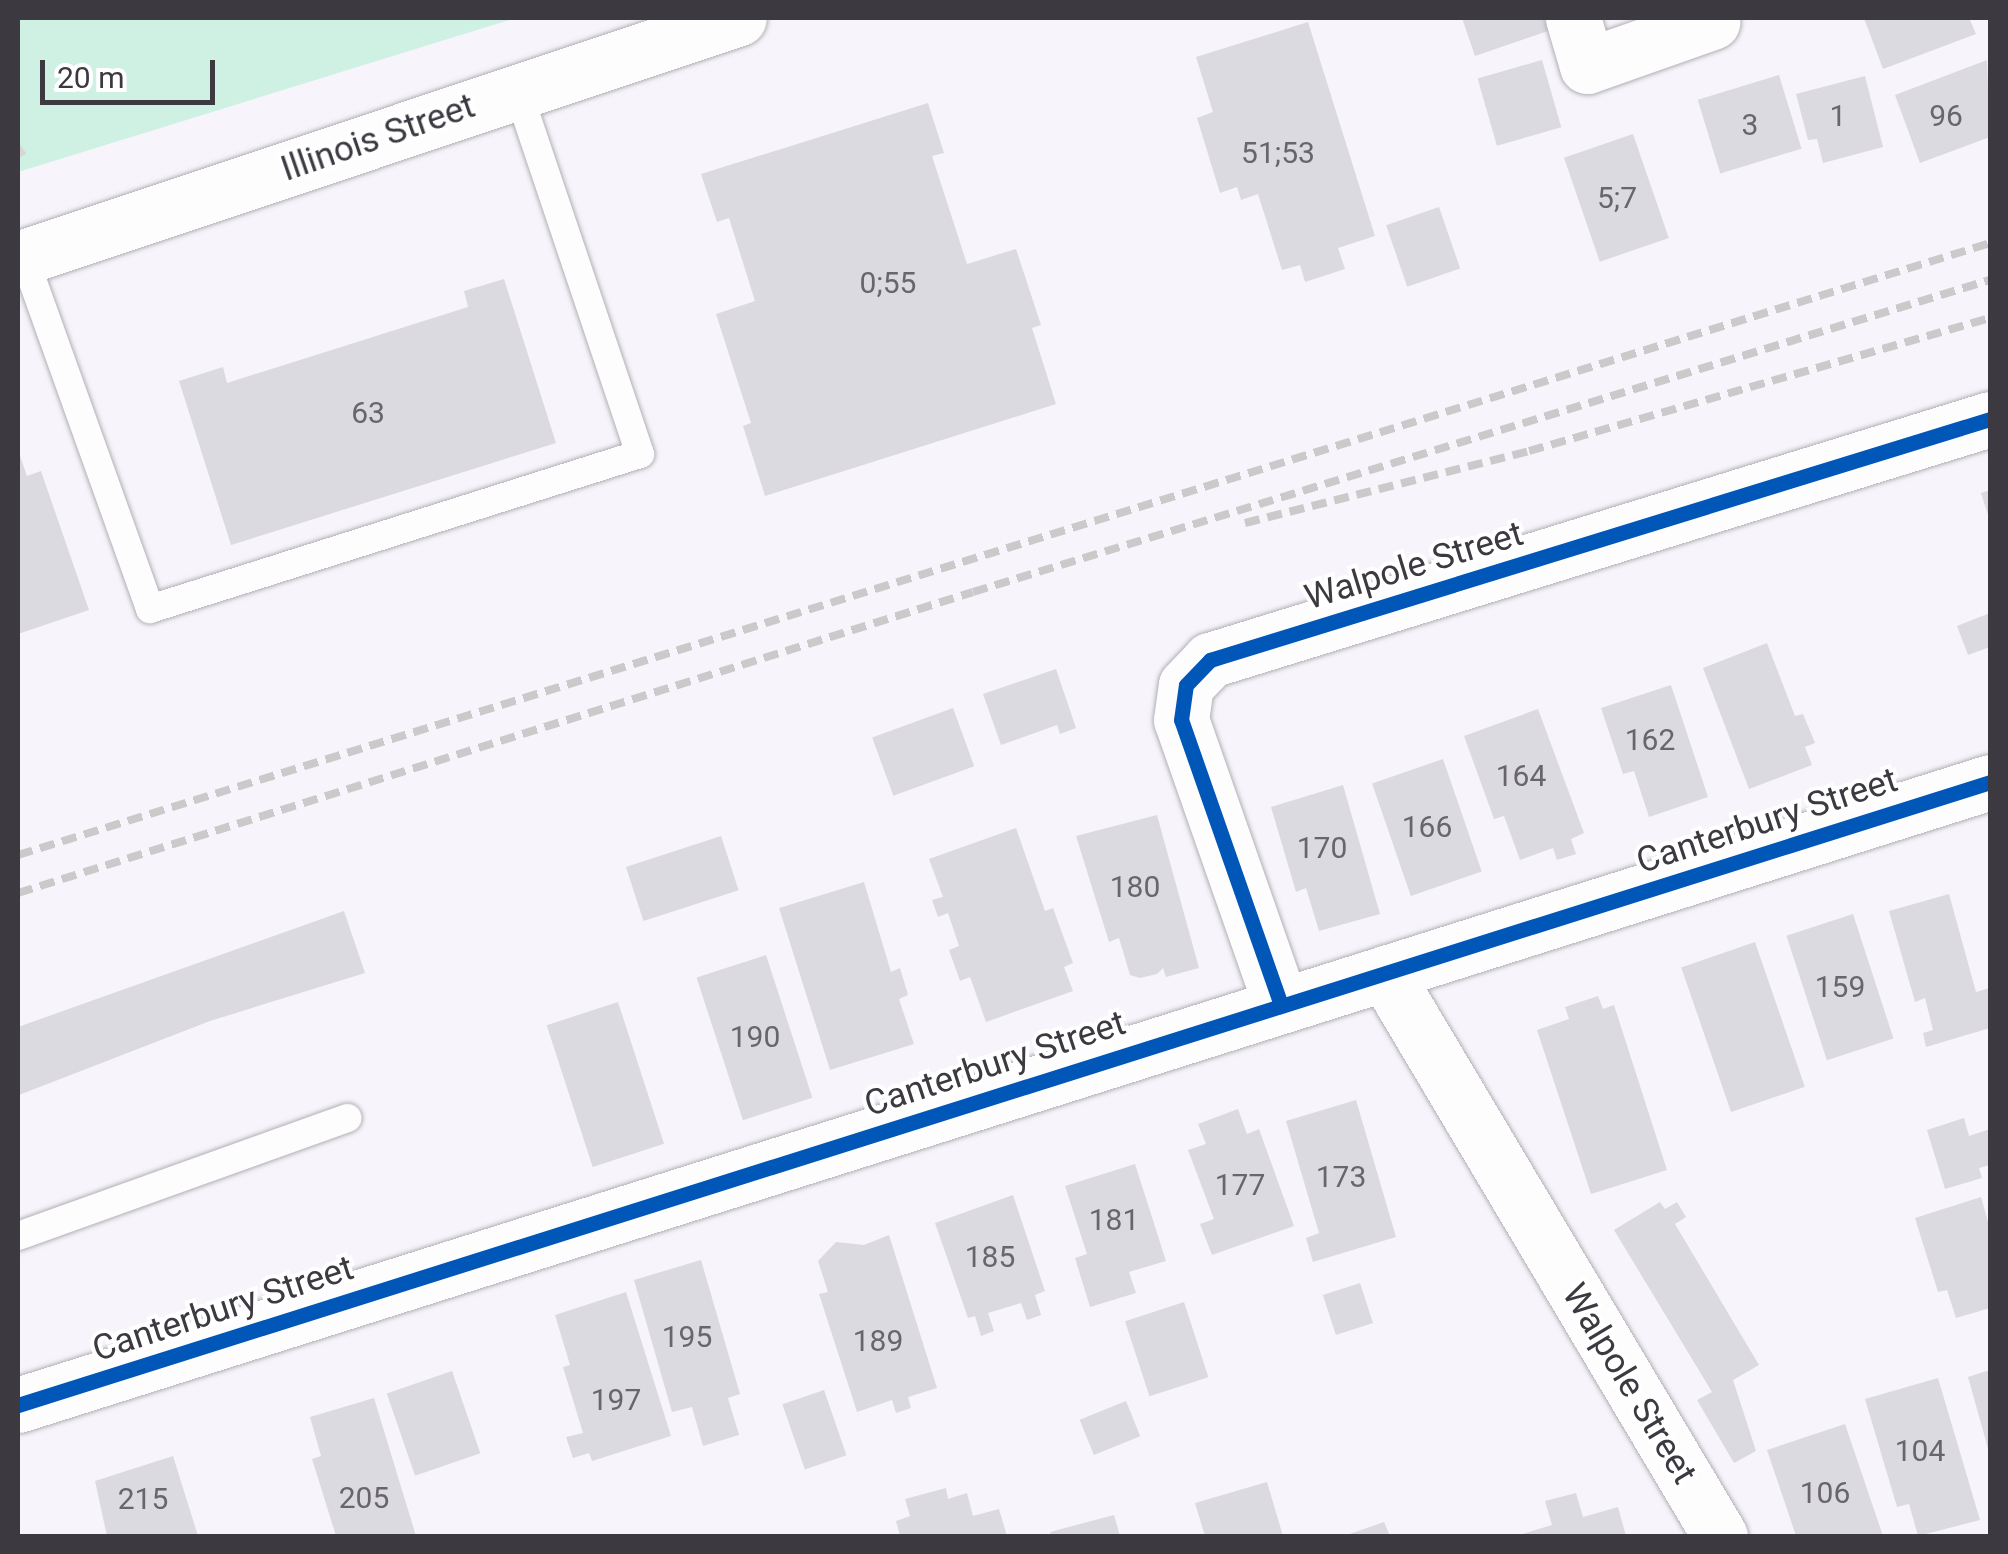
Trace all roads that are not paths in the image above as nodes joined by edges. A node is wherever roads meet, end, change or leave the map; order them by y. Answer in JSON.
{"nodes":[{"id":1,"x":739,"y":18,"type":"edge"},
{"id":2,"x":1572,"y":18,"type":"edge"},
{"id":3,"x":1712,"y":22,"type":"dead end"},
{"id":4,"x":518,"y":92,"type":"junction"},
{"id":5,"x":21,"y":258,"type":"edge"},
{"id":6,"x":1990,"y":419,"type":"edge"},
{"id":7,"x":1990,"y":782,"type":"edge"},
{"id":8,"x":1385,"y":973,"type":"junction"},
{"id":9,"x":1281,"y":1005,"type":"junction"},
{"id":10,"x":348,"y":1118,"type":"dead end"},
{"id":11,"x":18,"y":1236,"type":"edge"},
{"id":12,"x":18,"y":1405,"type":"edge"},
{"id":13,"x":1720,"y":1536,"type":"edge"}],
"edges":[{"from":1,"to":4,"type":"street","name":"Illinois Street"},
{"from":2,"to":3,"type":"street"},
{"from":4,"to":5,"type":"street","name":"Illinois Street"},
{"from":4,"to":5,"type":"lane"},
{"from":6,"to":9,"type":"street","name":"Walpole Street"},
{"from":7,"to":8,"type":"street","name":"Canterbury Street"},
{"from":8,"to":9,"type":"street","name":"Canterbury Street"},
{"from":8,"to":13,"type":"street","name":"Walpole Street"},
{"from":9,"to":12,"type":"street","name":"Canterbury Street"},
{"from":10,"to":11,"type":"lane"}]}
